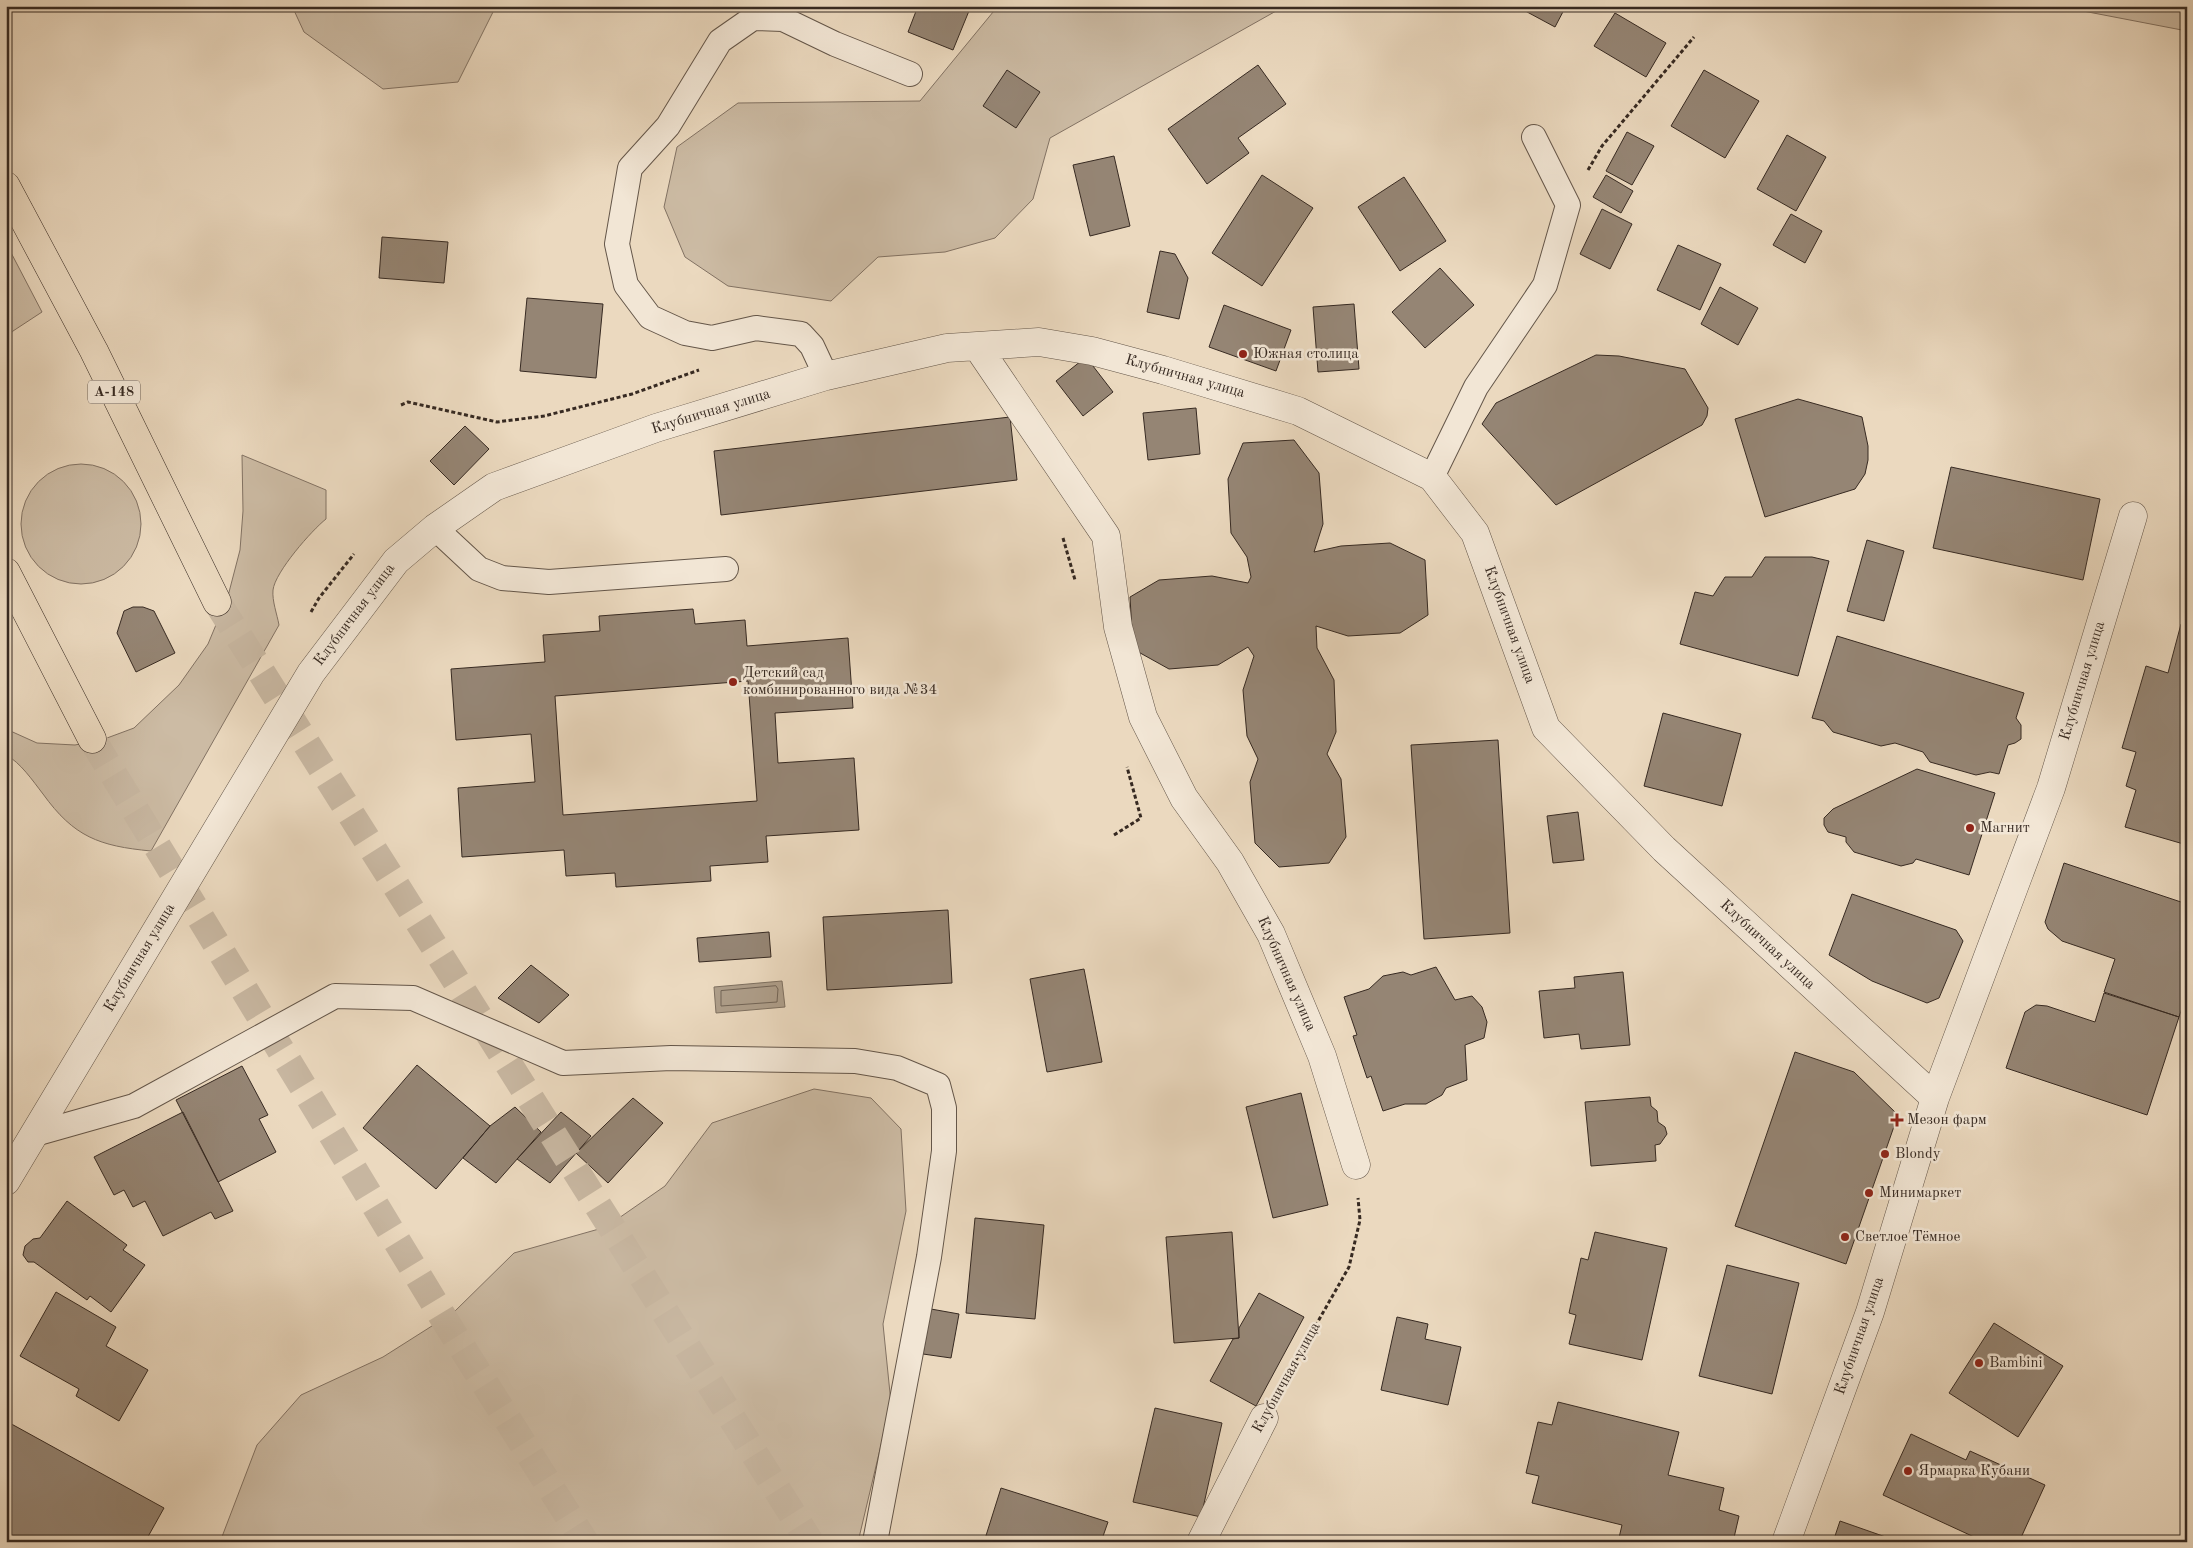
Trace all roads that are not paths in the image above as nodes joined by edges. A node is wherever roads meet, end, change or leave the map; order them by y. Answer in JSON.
{"nodes":[{"id":1,"x":910,"y":74,"type":"dead end"},
{"id":2,"x":1534,"y":138,"type":"dead end"},
{"id":3,"x":6,"y":186,"type":"edge"},
{"id":4,"x":977,"y":346,"type":"junction"},
{"id":5,"x":826,"y":376,"type":"junction"},
{"id":6,"x":1432,"y":477,"type":"junction"},
{"id":7,"x":2133,"y":516,"type":"dead end"},
{"id":8,"x":435,"y":528,"type":"junction"},
{"id":9,"x":726,"y":569,"type":"dead end"},
{"id":10,"x":6,"y":572,"type":"edge"},
{"id":11,"x":217,"y":602,"type":"tunnel mouth"},
{"id":12,"x":92,"y":740,"type":"tunnel mouth"},
{"id":13,"x":1935,"y":1098,"type":"junction"},
{"id":14,"x":35,"y":1134,"type":"junction"},
{"id":15,"x":1356,"y":1165,"type":"road end"},
{"id":16,"x":6,"y":1181,"type":"edge"},
{"id":17,"x":1264,"y":1418,"type":"road end"},
{"id":18,"x":875,"y":1542,"type":"edge"},
{"id":19,"x":1201,"y":1542,"type":"edge"},
{"id":20,"x":1786,"y":1542,"type":"edge"}],
"edges":[{"from":1,"to":5,"type":"lane"},
{"from":2,"to":6,"type":"lane"},
{"from":3,"to":11,"type":"main road","number":"А-148"},
{"from":4,"to":5,"type":"street","name":"Клубничная улица"},
{"from":4,"to":6,"type":"street","name":"Клубничная улица"},
{"from":4,"to":15,"type":"street","name":"Клубничная улица"},
{"from":5,"to":8,"type":"street","name":"Клубничная улица"},
{"from":6,"to":13,"type":"street","name":"Клубничная улица"},
{"from":7,"to":13,"type":"street","name":"Клубничная улица"},
{"from":8,"to":9,"type":"lane"},
{"from":8,"to":14,"type":"street","name":"Клубничная улица"},
{"from":10,"to":12,"type":"main road"},
{"from":13,"to":20,"type":"street","name":"Клубничная улица"},
{"from":14,"to":16,"type":"street","name":"Клубничная улица"},
{"from":14,"to":18,"type":"lane"},
{"from":17,"to":19,"type":"street","name":"Клубничная улица"}]}
